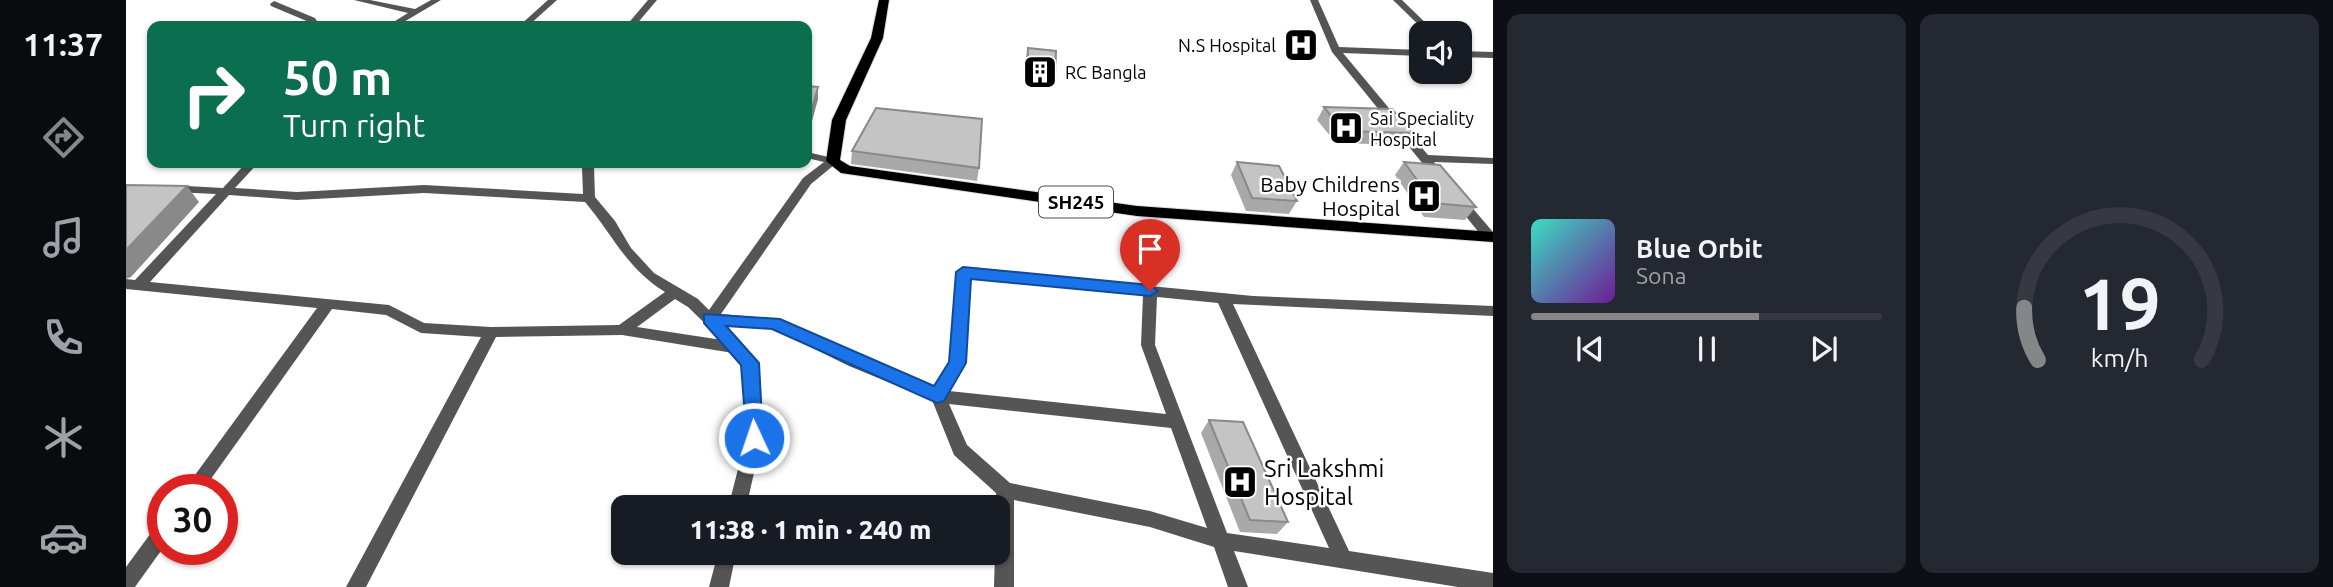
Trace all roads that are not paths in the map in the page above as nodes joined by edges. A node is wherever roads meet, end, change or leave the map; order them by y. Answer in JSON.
{"nodes":[{"id":1,"x":358,"y":0,"type":"edge"},
{"id":2,"x":437,"y":0,"type":"edge"},
{"id":3,"x":553,"y":0,"type":"edge"},
{"id":4,"x":653,"y":0,"type":"edge"},
{"id":5,"x":884,"y":0,"type":"edge"},
{"id":6,"x":1314,"y":0,"type":"edge"},
{"id":7,"x":1397,"y":0,"type":"edge"},
{"id":8,"x":274,"y":4,"type":"dead end"},
{"id":9,"x":416,"y":12,"type":"junction"},
{"id":10,"x":313,"y":21,"type":"edge"},
{"id":11,"x":400,"y":21,"type":"edge"},
{"id":12,"x":529,"y":21,"type":"edge"},
{"id":13,"x":635,"y":21,"type":"edge"},
{"id":14,"x":1420,"y":21,"type":"edge"},
{"id":15,"x":1335,"y":50,"type":"junction"},
{"id":16,"x":1409,"y":53,"type":"edge"},
{"id":17,"x":1472,"y":54,"type":"edge"},
{"id":18,"x":1493,"y":55,"type":"edge"},
{"id":19,"x":812,"y":156,"type":"edge"},
{"id":20,"x":1424,"y":158,"type":"junction"},
{"id":21,"x":833,"y":161,"type":"junction"},
{"id":22,"x":1493,"y":161,"type":"edge"},
{"id":23,"x":247,"y":168,"type":"edge"},
{"id":24,"x":587,"y":168,"type":"edge"},
{"id":25,"x":163,"y":187,"type":"edge"},
{"id":26,"x":226,"y":190,"type":"junction"},
{"id":27,"x":589,"y":198,"type":"junction"},
{"id":28,"x":1491,"y":237,"type":"edge"},
{"id":29,"x":132,"y":285,"type":"edge"},
{"id":30,"x":1150,"y":291,"type":"junction"},
{"id":31,"x":675,"y":292,"type":"junction"},
{"id":32,"x":1223,"y":298,"type":"junction"},
{"id":33,"x":328,"y":304,"type":"junction"},
{"id":34,"x":1493,"y":311,"type":"edge"},
{"id":35,"x":710,"y":319,"type":"junction"},
{"id":36,"x":622,"y":330,"type":"junction"},
{"id":37,"x":491,"y":332,"type":"junction"},
{"id":38,"x":738,"y":348,"type":"junction"},
{"id":39,"x":937,"y":396,"type":"junction"},
{"id":40,"x":1175,"y":422,"type":"junction"},
{"id":41,"x":205,"y":474,"type":"edge"},
{"id":42,"x":1005,"y":490,"type":"junction"},
{"id":43,"x":740,"y":495,"type":"edge"},
{"id":44,"x":1218,"y":540,"type":"junction"},
{"id":45,"x":147,"y":555,"type":"edge"},
{"id":46,"x":1343,"y":559,"type":"junction"},
{"id":47,"x":724,"y":565,"type":"edge"},
{"id":48,"x":126,"y":583,"type":"edge"},
{"id":49,"x":1493,"y":583,"type":"edge"},
{"id":50,"x":356,"y":587,"type":"edge"},
{"id":51,"x":719,"y":587,"type":"edge"},
{"id":52,"x":1004,"y":587,"type":"edge"},
{"id":53,"x":1238,"y":587,"type":"edge"}],
"edges":[{"from":1,"to":9,"type":"street"},
{"from":2,"to":9,"type":"street"},
{"from":3,"to":12,"type":"street"},
{"from":4,"to":13,"type":"street"},
{"from":5,"to":21,"type":"main road"},
{"from":6,"to":15,"type":"street"},
{"from":7,"to":14,"type":"street"},
{"from":8,"to":10,"type":"street"},
{"from":9,"to":11,"type":"street"},
{"from":15,"to":16,"type":"street"},
{"from":15,"to":20,"type":"street"},
{"from":17,"to":18,"type":"street"},
{"from":19,"to":21,"type":"street"},
{"from":20,"to":22,"type":"street"},
{"from":20,"to":28,"type":"street"},
{"from":21,"to":28,"type":"main road","number":"SH245"},
{"from":21,"to":35,"type":"street"},
{"from":23,"to":26,"type":"street"},
{"from":24,"to":27,"type":"street"},
{"from":25,"to":26,"type":"street"},
{"from":26,"to":27,"type":"street"},
{"from":26,"to":29,"type":"street"},
{"from":27,"to":31,"type":"street"},
{"from":29,"to":33,"type":"street"},
{"from":30,"to":32,"type":"street"},
{"from":30,"to":39,"type":"street"},
{"from":30,"to":40,"type":"street"},
{"from":31,"to":35,"type":"street"},
{"from":31,"to":36,"type":"street"},
{"from":32,"to":34,"type":"street"},
{"from":32,"to":46,"type":"street"},
{"from":33,"to":37,"type":"street"},
{"from":33,"to":41,"type":"street"},
{"from":35,"to":38,"type":"street"},
{"from":35,"to":39,"type":"street"},
{"from":36,"to":37,"type":"street"},
{"from":36,"to":38,"type":"street"},
{"from":37,"to":50,"type":"street"},
{"from":38,"to":43,"type":"street"},
{"from":39,"to":40,"type":"street"},
{"from":39,"to":42,"type":"street"},
{"from":40,"to":44,"type":"street"},
{"from":42,"to":44,"type":"street"},
{"from":42,"to":52,"type":"street"},
{"from":44,"to":46,"type":"street"},
{"from":44,"to":53,"type":"street"},
{"from":45,"to":48,"type":"street"},
{"from":46,"to":49,"type":"street"},
{"from":47,"to":51,"type":"street"}]}
